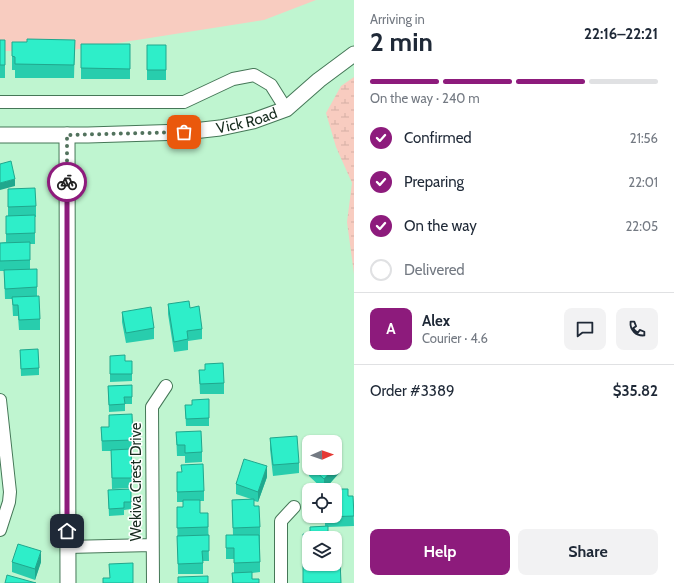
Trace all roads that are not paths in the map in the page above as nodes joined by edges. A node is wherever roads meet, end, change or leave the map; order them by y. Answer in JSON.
{"nodes":[{"id":1,"x":354,"y":54,"type":"edge"},
{"id":2,"x":0,"y":102,"type":"edge"},
{"id":3,"x":286,"y":109,"type":"junction"},
{"id":4,"x":0,"y":135,"type":"edge"},
{"id":5,"x":67,"y":135,"type":"junction"},
{"id":6,"x":166,"y":386,"type":"dead end"},
{"id":7,"x":0,"y":400,"type":"edge"},
{"id":8,"x":294,"y":507,"type":"dead end"},
{"id":9,"x":0,"y":530,"type":"edge"},
{"id":10,"x":152,"y":545,"type":"junction"},
{"id":11,"x":67,"y":547,"type":"junction"},
{"id":12,"x":68,"y":583,"type":"edge"},
{"id":13,"x":153,"y":583,"type":"edge"},
{"id":14,"x":281,"y":583,"type":"edge"}],
"edges":[{"from":1,"to":3,"type":"street","name":"Vick Road"},
{"from":2,"to":3,"type":"street"},
{"from":3,"to":5,"type":"street","name":"Vick Road"},
{"from":4,"to":5,"type":"street","name":"Vick Road"},
{"from":5,"to":11,"type":"street"},
{"from":6,"to":10,"type":"street","name":"Wekiva Crest Drive"},
{"from":7,"to":9,"type":"street"},
{"from":8,"to":14,"type":"street"},
{"from":10,"to":11,"type":"street"},
{"from":10,"to":13,"type":"street","name":"Wekiva Crest Drive"},
{"from":11,"to":12,"type":"street"}]}
